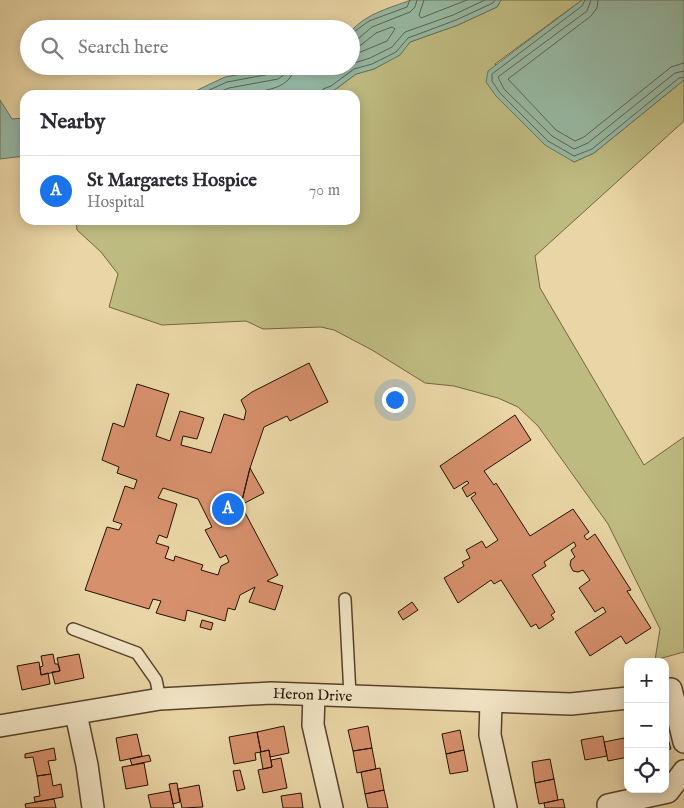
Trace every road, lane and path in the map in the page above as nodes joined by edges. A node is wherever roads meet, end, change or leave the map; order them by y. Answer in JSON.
{"nodes":[{"id":1,"x":345,"y":599,"type":"dead end"},
{"id":2,"x":72,"y":629,"type":"dead end"},
{"id":3,"x":673,"y":689,"type":"edge"},
{"id":4,"x":314,"y":695,"type":"junction"},
{"id":5,"x":350,"y":695,"type":"junction"},
{"id":6,"x":624,"y":698,"type":"edge"},
{"id":7,"x":160,"y":699,"type":"junction"},
{"id":8,"x":491,"y":702,"type":"junction"},
{"id":9,"x":76,"y":714,"type":"junction"},
{"id":10,"x":0,"y":726,"type":"edge"},
{"id":11,"x":684,"y":742,"type":"edge"},
{"id":12,"x":684,"y":771,"type":"edge"},
{"id":13,"x":608,"y":805,"type":"dead end"},
{"id":14,"x":93,"y":808,"type":"edge"},
{"id":15,"x":332,"y":808,"type":"edge"},
{"id":16,"x":506,"y":808,"type":"edge"}],
"edges":[{"from":1,"to":5,"type":"lane"},
{"from":2,"to":7,"type":"lane"},
{"from":3,"to":11,"type":"street"},
{"from":4,"to":5,"type":"street","name":"Heron Drive"},
{"from":4,"to":7,"type":"street","name":"Heron Drive"},
{"from":4,"to":15,"type":"street"},
{"from":5,"to":8,"type":"street","name":"Heron Drive"},
{"from":6,"to":8,"type":"street","name":"Heron Drive"},
{"from":7,"to":9,"type":"street","name":"Heron Drive"},
{"from":8,"to":16,"type":"street"},
{"from":9,"to":10,"type":"street","name":"Heron Drive"},
{"from":9,"to":14,"type":"street"},
{"from":12,"to":13,"type":"street"}]}
